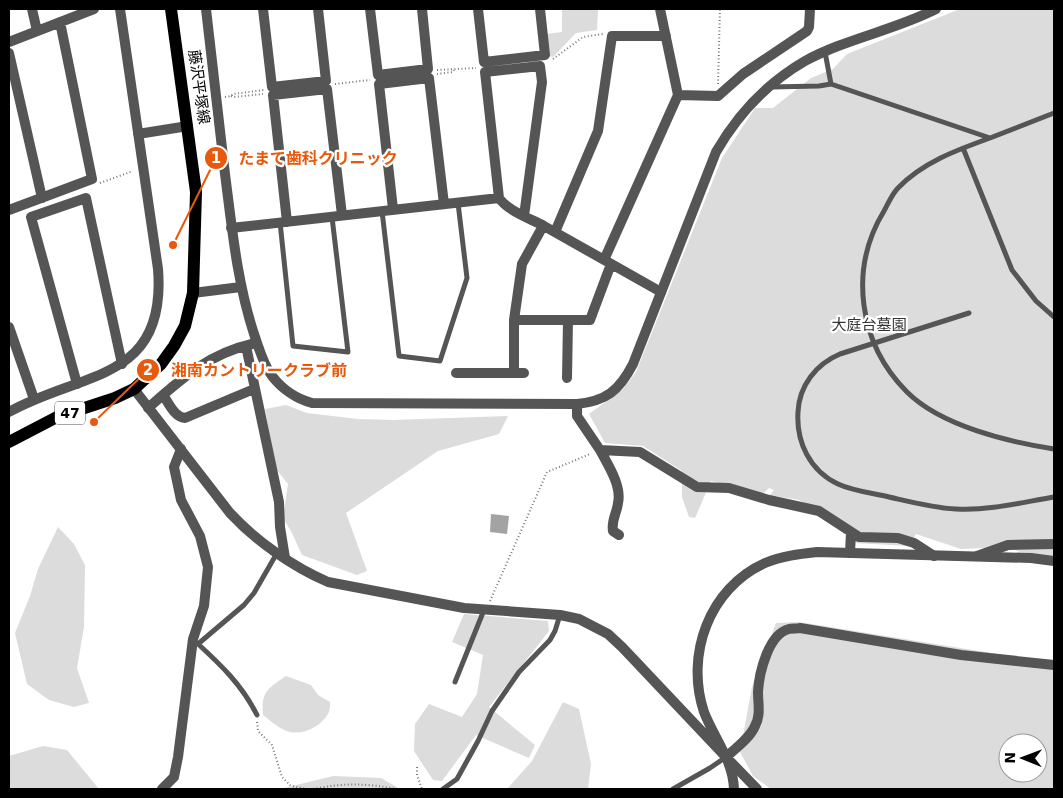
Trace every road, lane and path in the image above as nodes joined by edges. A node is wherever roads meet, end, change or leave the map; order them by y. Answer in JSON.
{"nodes":[{"id":1,"x":32,"y":9,"type":"edge"},
{"id":2,"x":120,"y":9,"type":"edge"},
{"id":3,"x":171,"y":9,"type":"edge"},
{"id":4,"x":206,"y":9,"type":"edge"},
{"id":5,"x":263,"y":9,"type":"edge"},
{"id":6,"x":318,"y":9,"type":"edge"},
{"id":7,"x":370,"y":9,"type":"edge"},
{"id":8,"x":422,"y":9,"type":"edge"},
{"id":9,"x":478,"y":9,"type":"edge"},
{"id":10,"x":540,"y":9,"type":"edge"},
{"id":11,"x":660,"y":9,"type":"edge"},
{"id":12,"x":720,"y":9,"type":"edge"},
{"id":13,"x":810,"y":9,"type":"edge"},
{"id":14,"x":936,"y":9,"type":"edge"},
{"id":15,"x":87,"y":10,"type":"edge"},
{"id":16,"x":60,"y":22,"type":"junction"},
{"id":17,"x":36,"y":31,"type":"junction"},
{"id":18,"x":612,"y":36,"type":"junction"},
{"id":19,"x":666,"y":36,"type":"junction"},
{"id":20,"x":9,"y":42,"type":"edge"},
{"id":21,"x":825,"y":52,"type":"junction"},
{"id":22,"x":9,"y":53,"type":"edge"},
{"id":23,"x":549,"y":59,"type":"dead end"},
{"id":24,"x":454,"y":70,"type":"dead end"},
{"id":25,"x":433,"y":72,"type":"dead end"},
{"id":26,"x":830,"y":84,"type":"junction"},
{"id":27,"x":768,"y":87,"type":"junction"},
{"id":28,"x":268,"y":92,"type":"dead end"},
{"id":29,"x":678,"y":95,"type":"junction"},
{"id":30,"x":231,"y":96,"type":"dead end"},
{"id":31,"x":718,"y":96,"type":"junction"},
{"id":32,"x":1054,"y":112,"type":"edge"},
{"id":33,"x":188,"y":126,"type":"junction"},
{"id":34,"x":138,"y":134,"type":"junction"},
{"id":35,"x":990,"y":138,"type":"junction"},
{"id":36,"x":963,"y":148,"type":"junction"},
{"id":37,"x":42,"y":198,"type":"junction"},
{"id":38,"x":499,"y":198,"type":"junction"},
{"id":39,"x":458,"y":202,"type":"junction"},
{"id":40,"x":444,"y":204,"type":"junction"},
{"id":41,"x":9,"y":210,"type":"edge"},
{"id":42,"x":394,"y":210,"type":"junction"},
{"id":43,"x":382,"y":211,"type":"junction"},
{"id":44,"x":337,"y":216,"type":"junction"},
{"id":45,"x":524,"y":216,"type":"junction"},
{"id":46,"x":284,"y":222,"type":"junction"},
{"id":47,"x":543,"y":226,"type":"junction"},
{"id":48,"x":231,"y":228,"type":"junction"},
{"id":49,"x":555,"y":232,"type":"junction"},
{"id":50,"x":608,"y":262,"type":"junction"},
{"id":51,"x":241,"y":287,"type":"junction"},
{"id":52,"x":661,"y":292,"type":"junction"},
{"id":53,"x":193,"y":293,"type":"junction"},
{"id":54,"x":970,"y":313,"type":"dead end"},
{"id":55,"x":1054,"y":317,"type":"edge"},
{"id":56,"x":514,"y":320,"type":"junction"},
{"id":57,"x":568,"y":320,"type":"junction"},
{"id":58,"x":9,"y":327,"type":"edge"},
{"id":59,"x":257,"y":343,"type":"junction"},
{"id":60,"x":873,"y":343,"type":"junction"},
{"id":61,"x":246,"y":346,"type":"junction"},
{"id":62,"x":122,"y":364,"type":"junction"},
{"id":63,"x":456,"y":373,"type":"dead end"},
{"id":64,"x":568,"y":378,"type":"dead end"},
{"id":65,"x":77,"y":384,"type":"junction"},
{"id":66,"x":134,"y":389,"type":"junction"},
{"id":67,"x":254,"y":389,"type":"junction"},
{"id":68,"x":163,"y":394,"type":"junction"},
{"id":69,"x":34,"y":400,"type":"junction"},
{"id":70,"x":577,"y":404,"type":"junction"},
{"id":71,"x":148,"y":408,"type":"junction"},
{"id":72,"x":9,"y":412,"type":"edge"},
{"id":73,"x":9,"y":442,"type":"edge"},
{"id":74,"x":181,"y":450,"type":"junction"},
{"id":75,"x":600,"y":450,"type":"junction"},
{"id":76,"x":1054,"y":450,"type":"edge"},
{"id":77,"x":1054,"y":497,"type":"edge"},
{"id":78,"x":850,"y":532,"type":"junction"},
{"id":79,"x":619,"y":535,"type":"dead end"},
{"id":80,"x":1054,"y":544,"type":"edge"},
{"id":81,"x":850,"y":553,"type":"junction"},
{"id":82,"x":282,"y":555,"type":"junction"},
{"id":83,"x":934,"y":556,"type":"junction"},
{"id":84,"x":976,"y":557,"type":"junction"},
{"id":85,"x":1054,"y":561,"type":"edge"},
{"id":86,"x":485,"y":610,"type":"junction"},
{"id":87,"x":560,"y":615,"type":"junction"},
{"id":88,"x":195,"y":641,"type":"junction"},
{"id":89,"x":1054,"y":665,"type":"edge"},
{"id":90,"x":455,"y":682,"type":"dead end"},
{"id":91,"x":257,"y":715,"type":"joint"},
{"id":92,"x":726,"y":757,"type":"junction"},
{"id":93,"x":417,"y":767,"type":"dead end"},
{"id":94,"x":162,"y":789,"type":"edge"},
{"id":95,"x":307,"y":789,"type":"edge"},
{"id":96,"x":313,"y":789,"type":"edge"},
{"id":97,"x":396,"y":789,"type":"edge"},
{"id":98,"x":422,"y":789,"type":"edge"},
{"id":99,"x":443,"y":789,"type":"edge"},
{"id":100,"x":673,"y":789,"type":"edge"},
{"id":101,"x":734,"y":789,"type":"edge"},
{"id":102,"x":757,"y":789,"type":"edge"}],
"edges":[{"from":1,"to":17,"type":"street"},
{"from":2,"to":34,"type":"street"},
{"from":3,"to":33,"type":"main road","name":"藤沢平塚線","number":"47"},
{"from":4,"to":48,"type":"street"},
{"from":5,"to":6,"type":"street"},
{"from":7,"to":8,"type":"street"},
{"from":9,"to":10,"type":"street"},
{"from":11,"to":19,"type":"street"},
{"from":12,"to":31,"type":"path"},
{"from":13,"to":31,"type":"street"},
{"from":14,"to":21,"type":"street"},
{"from":15,"to":16,"type":"street"},
{"from":16,"to":17,"type":"street"},
{"from":16,"to":37,"type":"street"},
{"from":17,"to":20,"type":"street"},
{"from":18,"to":19,"type":"street"},
{"from":18,"to":23,"type":"path"},
{"from":18,"to":49,"type":"street"},
{"from":19,"to":29,"type":"street"},
{"from":21,"to":26,"type":"lane"},
{"from":21,"to":27,"type":"street"},
{"from":22,"to":37,"type":"street"},
{"from":24,"to":25,"type":"path"},
{"from":26,"to":27,"type":"lane"},
{"from":26,"to":35,"type":"lane"},
{"from":27,"to":52,"type":"street"},
{"from":28,"to":30,"type":"path"},
{"from":29,"to":31,"type":"street"},
{"from":29,"to":50,"type":"street"},
{"from":32,"to":35,"type":"lane"},
{"from":33,"to":34,"type":"street"},
{"from":33,"to":53,"type":"main road","name":"藤沢平塚線","number":"47"},
{"from":34,"to":62,"type":"street"},
{"from":35,"to":36,"type":"lane"},
{"from":36,"to":55,"type":"lane"},
{"from":36,"to":60,"type":"lane"},
{"from":37,"to":41,"type":"street"},
{"from":38,"to":39,"type":"street"},
{"from":38,"to":45,"type":"street"},
{"from":38,"to":45,"type":"street"},
{"from":39,"to":40,"type":"street"},
{"from":39,"to":43,"type":"lane"},
{"from":40,"to":42,"type":"street"},
{"from":40,"to":42,"type":"street"},
{"from":42,"to":43,"type":"street"},
{"from":43,"to":44,"type":"street"},
{"from":44,"to":46,"type":"street"},
{"from":44,"to":46,"type":"street"},
{"from":44,"to":46,"type":"lane"},
{"from":45,"to":47,"type":"street"},
{"from":46,"to":48,"type":"street"},
{"from":47,"to":49,"type":"street"},
{"from":47,"to":56,"type":"street"},
{"from":48,"to":51,"type":"street"},
{"from":49,"to":50,"type":"street"},
{"from":50,"to":52,"type":"street"},
{"from":50,"to":57,"type":"street"},
{"from":51,"to":53,"type":"street"},
{"from":51,"to":59,"type":"street"},
{"from":52,"to":70,"type":"street"},
{"from":53,"to":66,"type":"main road","name":"藤沢平塚線","number":"47"},
{"from":54,"to":60,"type":"lane"},
{"from":56,"to":57,"type":"street"},
{"from":56,"to":63,"type":"street"},
{"from":57,"to":64,"type":"street"},
{"from":58,"to":69,"type":"street"},
{"from":59,"to":61,"type":"street"},
{"from":59,"to":70,"type":"street"},
{"from":60,"to":76,"type":"lane"},
{"from":60,"to":77,"type":"lane"},
{"from":61,"to":67,"type":"street"},
{"from":61,"to":68,"type":"street"},
{"from":62,"to":65,"type":"street"},
{"from":62,"to":65,"type":"street"},
{"from":65,"to":69,"type":"street"},
{"from":66,"to":71,"type":"street"},
{"from":66,"to":73,"type":"main road","number":"47"},
{"from":67,"to":68,"type":"street"},
{"from":67,"to":82,"type":"street"},
{"from":68,"to":71,"type":"street"},
{"from":69,"to":72,"type":"street"},
{"from":70,"to":75,"type":"street"},
{"from":71,"to":74,"type":"street"},
{"from":74,"to":82,"type":"street"},
{"from":74,"to":88,"type":"street"},
{"from":75,"to":78,"type":"street"},
{"from":75,"to":79,"type":"street"},
{"from":75,"to":86,"type":"path"},
{"from":78,"to":81,"type":"street"},
{"from":78,"to":83,"type":"street"},
{"from":80,"to":84,"type":"street"},
{"from":81,"to":83,"type":"street"},
{"from":81,"to":92,"type":"street"},
{"from":82,"to":86,"type":"street"},
{"from":82,"to":88,"type":"lane"},
{"from":83,"to":84,"type":"street"},
{"from":84,"to":85,"type":"street"},
{"from":86,"to":87,"type":"street"},
{"from":86,"to":90,"type":"lane"},
{"from":87,"to":92,"type":"street"},
{"from":87,"to":99,"type":"lane"},
{"from":88,"to":91,"type":"lane"},
{"from":88,"to":94,"type":"street"},
{"from":89,"to":92,"type":"street"},
{"from":91,"to":95,"type":"path"},
{"from":92,"to":100,"type":"lane"},
{"from":92,"to":101,"type":"street"},
{"from":92,"to":102,"type":"street"},
{"from":93,"to":98,"type":"path"},
{"from":96,"to":97,"type":"path"}]}
